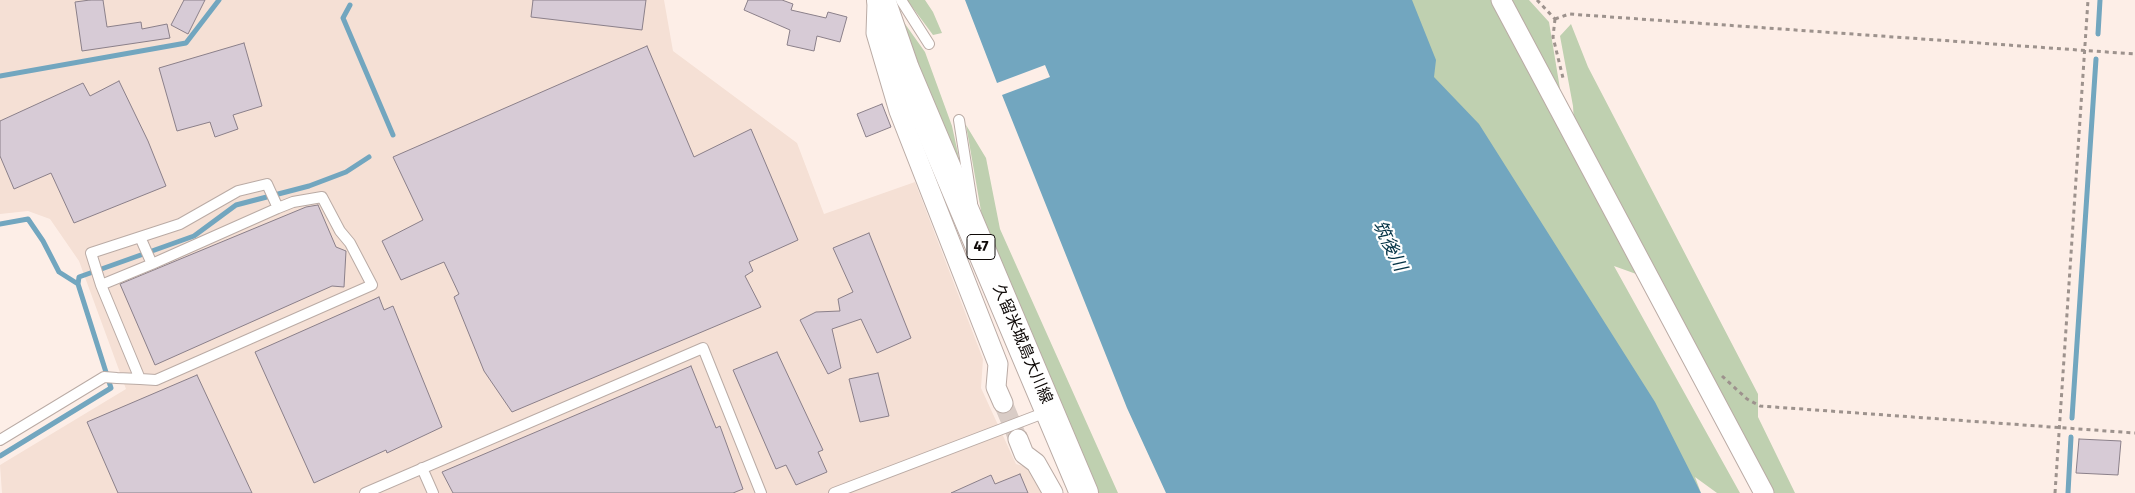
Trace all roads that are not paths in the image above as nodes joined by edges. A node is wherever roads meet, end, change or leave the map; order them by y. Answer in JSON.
{"nodes":[{"id":1,"x":879,"y":0,"type":"edge"},
{"id":2,"x":901,"y":0,"type":"edge"},
{"id":3,"x":1501,"y":0,"type":"edge"},
{"id":4,"x":929,"y":44,"type":"dead end"},
{"id":5,"x":959,"y":120,"type":"dead end"},
{"id":6,"x":274,"y":200,"type":"junction"},
{"id":7,"x":969,"y":219,"type":"junction"},
{"id":8,"x":140,"y":237,"type":"junction"},
{"id":9,"x":149,"y":257,"type":"junction"},
{"id":10,"x":101,"y":285,"type":"junction"},
{"id":11,"x":140,"y":380,"type":"junction"},
{"id":12,"x":1003,"y":403,"type":"tunnel mouth"},
{"id":13,"x":1050,"y":410,"type":"junction"},
{"id":14,"x":1018,"y":439,"type":"tunnel mouth"},
{"id":15,"x":0,"y":440,"type":"edge"},
{"id":16,"x":422,"y":468,"type":"junction"},
{"id":17,"x":365,"y":493,"type":"edge"},
{"id":18,"x":433,"y":493,"type":"edge"},
{"id":19,"x":762,"y":493,"type":"edge"},
{"id":20,"x":834,"y":493,"type":"edge"},
{"id":21,"x":1053,"y":493,"type":"edge"},
{"id":22,"x":1084,"y":493,"type":"edge"},
{"id":23,"x":1764,"y":493,"type":"edge"}],
"edges":[{"from":1,"to":7,"type":"main road","name":"久留米城島大川線","number":"47"},
{"from":1,"to":12,"type":"street"},
{"from":2,"to":4,"type":"lane"},
{"from":3,"to":23,"type":"street"},
{"from":5,"to":7,"type":"lane"},
{"from":6,"to":8,"type":"lane"},
{"from":6,"to":9,"type":"lane"},
{"from":6,"to":11,"type":"lane"},
{"from":7,"to":13,"type":"main road","name":"久留米城島大川線","number":"47"},
{"from":8,"to":9,"type":"lane"},
{"from":8,"to":10,"type":"lane"},
{"from":9,"to":10,"type":"lane"},
{"from":10,"to":11,"type":"lane"},
{"from":11,"to":15,"type":"lane"},
{"from":13,"to":20,"type":"lane"},
{"from":13,"to":22,"type":"main road","name":"久留米城島大川線","number":"47"},
{"from":14,"to":21,"type":"street"},
{"from":16,"to":17,"type":"lane"},
{"from":16,"to":18,"type":"lane"},
{"from":16,"to":19,"type":"lane"}]}
